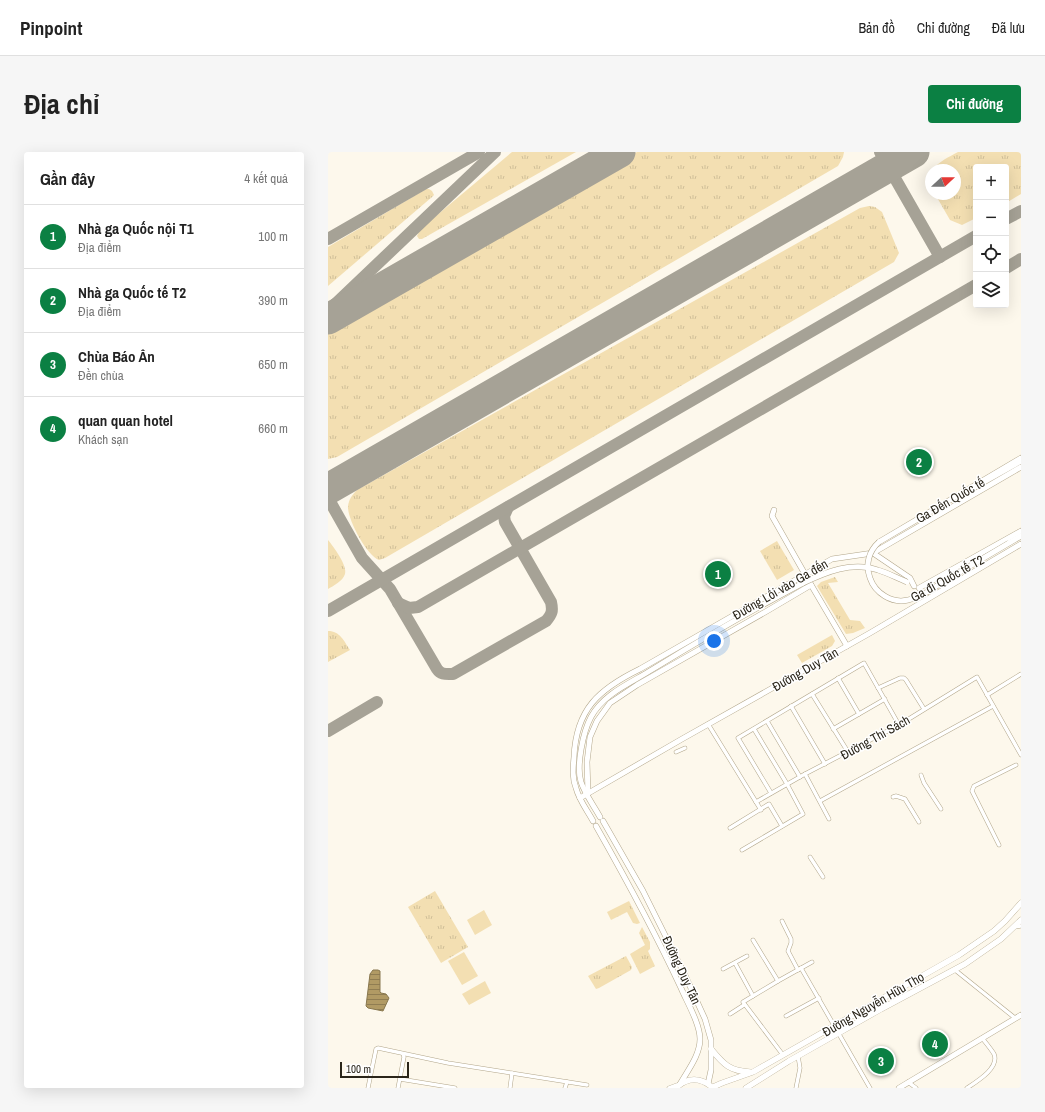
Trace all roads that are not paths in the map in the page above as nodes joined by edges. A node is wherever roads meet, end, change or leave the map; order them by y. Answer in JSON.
{"nodes":[{"id":1,"x":1021,"y":458,"type":"edge"},
{"id":2,"x":1021,"y":462,"type":"edge"},
{"id":3,"x":1021,"y":466,"type":"edge"},
{"id":4,"x":774,"y":510,"type":"dead end"},
{"id":5,"x":1021,"y":531,"type":"edge"},
{"id":6,"x":1021,"y":536,"type":"edge"},
{"id":7,"x":879,"y":542,"type":"joint"},
{"id":8,"x":1021,"y":544,"type":"edge"},
{"id":9,"x":873,"y":553,"type":"junction"},
{"id":10,"x":805,"y":574,"type":"junction"},
{"id":11,"x":810,"y":584,"type":"junction"},
{"id":12,"x":916,"y":587,"type":"junction"},
{"id":13,"x":925,"y":600,"type":"junction"},
{"id":14,"x":846,"y":646,"type":"junction"},
{"id":15,"x":1021,"y":674,"type":"edge"},
{"id":16,"x":838,"y":678,"type":"junction"},
{"id":17,"x":878,"y":688,"type":"junction"},
{"id":18,"x":812,"y":694,"type":"junction"},
{"id":19,"x":987,"y":695,"type":"junction"},
{"id":20,"x":885,"y":699,"type":"junction"},
{"id":21,"x":791,"y":706,"type":"junction"},
{"id":22,"x":993,"y":706,"type":"junction"},
{"id":23,"x":924,"y":709,"type":"junction"},
{"id":24,"x":859,"y":714,"type":"junction"},
{"id":25,"x":766,"y":721,"type":"junction"},
{"id":26,"x":708,"y":724,"type":"junction"},
{"id":27,"x":899,"y":725,"type":"junction"},
{"id":28,"x":754,"y":729,"type":"junction"},
{"id":29,"x":833,"y":729,"type":"junction"},
{"id":30,"x":685,"y":748,"type":"dead end"},
{"id":31,"x":676,"y":752,"type":"dead end"},
{"id":32,"x":848,"y":752,"type":"junction"},
{"id":33,"x":1021,"y":755,"type":"edge"},
{"id":34,"x":825,"y":764,"type":"junction"},
{"id":35,"x":1016,"y":765,"type":"dead end"},
{"id":36,"x":805,"y":774,"type":"junction"},
{"id":37,"x":921,"y":775,"type":"dead end"},
{"id":38,"x":800,"y":777,"type":"junction"},
{"id":39,"x":787,"y":784,"type":"junction"},
{"id":40,"x":771,"y":793,"type":"junction"},
{"id":41,"x":588,"y":795,"type":"junction"},
{"id":42,"x":893,"y":797,"type":"dead end"},
{"id":43,"x":580,"y":798,"type":"junction"},
{"id":44,"x":820,"y":801,"type":"junction"},
{"id":45,"x":756,"y":802,"type":"junction"},
{"id":46,"x":941,"y":809,"type":"dead end"},
{"id":47,"x":761,"y":810,"type":"junction"},
{"id":48,"x":829,"y":819,"type":"dead end"},
{"id":49,"x":918,"y":822,"type":"dead end"},
{"id":50,"x":782,"y":826,"type":"junction"},
{"id":51,"x":730,"y":828,"type":"dead end"},
{"id":52,"x":999,"y":845,"type":"dead end"},
{"id":53,"x":742,"y":850,"type":"dead end"},
{"id":54,"x":621,"y":854,"type":"junction"},
{"id":55,"x":810,"y":857,"type":"dead end"},
{"id":56,"x":614,"y":858,"type":"junction"},
{"id":57,"x":823,"y":877,"type":"dead end"},
{"id":58,"x":1021,"y":903,"type":"edge"},
{"id":59,"x":1021,"y":920,"type":"edge"},
{"id":60,"x":782,"y":921,"type":"dead end"},
{"id":61,"x":1021,"y":926,"type":"edge"},
{"id":62,"x":1014,"y":927,"type":"junction"},
{"id":63,"x":753,"y":940,"type":"dead end"},
{"id":64,"x":747,"y":956,"type":"dead end"},
{"id":65,"x":735,"y":962,"type":"junction"},
{"id":66,"x":812,"y":962,"type":"dead end"},
{"id":67,"x":723,"y":969,"type":"dead end"},
{"id":68,"x":800,"y":969,"type":"junction"},
{"id":69,"x":955,"y":970,"type":"junction"},
{"id":70,"x":778,"y":981,"type":"junction"},
{"id":71,"x":753,"y":996,"type":"junction"},
{"id":72,"x":819,"y":998,"type":"junction"},
{"id":73,"x":744,"y":1005,"type":"junction"},
{"id":74,"x":730,"y":1014,"type":"dead end"},
{"id":75,"x":1021,"y":1015,"type":"edge"},
{"id":76,"x":786,"y":1016,"type":"dead end"},
{"id":77,"x":1016,"y":1018,"type":"junction"},
{"id":78,"x":836,"y":1026,"type":"junction"},
{"id":79,"x":840,"y":1034,"type":"junction"},
{"id":80,"x":982,"y":1038,"type":"junction"},
{"id":81,"x":700,"y":1040,"type":"junction"},
{"id":82,"x":711,"y":1040,"type":"junction"},
{"id":83,"x":711,"y":1049,"type":"junction"},
{"id":84,"x":403,"y":1054,"type":"junction"},
{"id":85,"x":783,"y":1055,"type":"junction"},
{"id":86,"x":798,"y":1056,"type":"junction"},
{"id":87,"x":753,"y":1072,"type":"junction"},
{"id":88,"x":512,"y":1073,"type":"junction"},
{"id":89,"x":400,"y":1079,"type":"junction"},
{"id":90,"x":567,"y":1082,"type":"junction"},
{"id":91,"x":908,"y":1082,"type":"junction"},
{"id":92,"x":586,"y":1085,"type":"dead end"},
{"id":93,"x":678,"y":1086,"type":"edge"},
{"id":94,"x":711,"y":1086,"type":"edge"},
{"id":95,"x":751,"y":1086,"type":"edge"},
{"id":96,"x":368,"y":1088,"type":"edge"},
{"id":97,"x":398,"y":1088,"type":"edge"},
{"id":98,"x":455,"y":1088,"type":"edge"},
{"id":99,"x":510,"y":1088,"type":"edge"},
{"id":100,"x":566,"y":1088,"type":"edge"},
{"id":101,"x":669,"y":1088,"type":"edge"},
{"id":102,"x":746,"y":1088,"type":"edge"},
{"id":103,"x":796,"y":1088,"type":"edge"},
{"id":104,"x":870,"y":1088,"type":"edge"},
{"id":105,"x":899,"y":1088,"type":"edge"},
{"id":106,"x":916,"y":1088,"type":"edge"},
{"id":107,"x":967,"y":1088,"type":"edge"}],
"edges":[{"from":1,"to":7,"type":"street","name":"Ga Đến Quốc tế"},
{"from":2,"to":9,"type":"street"},
{"from":3,"to":9,"type":"street","name":"Đường Lối vào Ga đến"},
{"from":4,"to":10,"type":"street"},
{"from":5,"to":12,"type":"street"},
{"from":6,"to":7,"type":"street","name":"Ga đi Quốc tế T2","bridge":true},
{"from":8,"to":13,"type":"street","name":"Đường Duy Tân"},
{"from":9,"to":10,"type":"street","name":"Đường Lối vào Ga đến"},
{"from":9,"to":12,"type":"street"},
{"from":10,"to":11,"type":"street"},
{"from":10,"to":43,"type":"street","name":"Đường Lối vào Ga đến"},
{"from":11,"to":14,"type":"street"},
{"from":11,"to":41,"type":"street"},
{"from":12,"to":13,"type":"street"},
{"from":12,"to":41,"type":"street","bridge":true},
{"from":13,"to":14,"type":"street","name":"Đường Duy Tân"},
{"from":14,"to":26,"type":"street","name":"Đường Duy Tân"},
{"from":15,"to":19,"type":"street"},
{"from":16,"to":17,"type":"street"},
{"from":16,"to":18,"type":"street"},
{"from":16,"to":24,"type":"street"},
{"from":17,"to":20,"type":"street"},
{"from":17,"to":23,"type":"street"},
{"from":18,"to":21,"type":"street"},
{"from":18,"to":29,"type":"street"},
{"from":19,"to":22,"type":"street"},
{"from":19,"to":23,"type":"street","name":"Đường Thi Sách"},
{"from":20,"to":24,"type":"street"},
{"from":20,"to":27,"type":"street"},
{"from":21,"to":25,"type":"street"},
{"from":21,"to":34,"type":"street"},
{"from":22,"to":33,"type":"street"},
{"from":22,"to":44,"type":"street"},
{"from":23,"to":27,"type":"street","name":"Đường Thi Sách"},
{"from":24,"to":29,"type":"street"},
{"from":25,"to":28,"type":"street"},
{"from":25,"to":38,"type":"street"},
{"from":26,"to":41,"type":"street","name":"Đường Duy Tân"},
{"from":26,"to":45,"type":"street"},
{"from":27,"to":32,"type":"street","name":"Đường Thi Sách"},
{"from":28,"to":39,"type":"street"},
{"from":28,"to":40,"type":"street"},
{"from":29,"to":32,"type":"street"},
{"from":30,"to":31,"type":"street"},
{"from":32,"to":34,"type":"street","name":"Đường Thi Sách"},
{"from":34,"to":36,"type":"street","name":"Đường Thi Sách"},
{"from":35,"to":52,"type":"street"},
{"from":36,"to":38,"type":"street","name":"Đường Thi Sách"},
{"from":36,"to":44,"type":"street"},
{"from":37,"to":46,"type":"street"},
{"from":38,"to":39,"type":"street","name":"Đường Thi Sách"},
{"from":39,"to":40,"type":"street","name":"Đường Thi Sách"},
{"from":39,"to":50,"type":"street"},
{"from":40,"to":45,"type":"street","name":"Đường Thi Sách"},
{"from":41,"to":43,"type":"street","name":"Đường Duy Tân"},
{"from":41,"to":54,"type":"street","name":"Đường Duy Tân"},
{"from":42,"to":49,"type":"street"},
{"from":43,"to":56,"type":"street","name":"Đường Duy Tân"},
{"from":44,"to":48,"type":"street"},
{"from":45,"to":47,"type":"street"},
{"from":47,"to":50,"type":"street"},
{"from":47,"to":51,"type":"street"},
{"from":50,"to":53,"type":"street"},
{"from":54,"to":56,"type":"street"},
{"from":54,"to":82,"type":"street","name":"Đường Duy Tân"},
{"from":55,"to":57,"type":"street"},
{"from":56,"to":81,"type":"street","name":"Đường Duy Tân"},
{"from":58,"to":78,"type":"main road","name":"Đường Nguyễn Hữu Thọ"},
{"from":59,"to":62,"type":"main road","name":"Đường Nguyễn Hữu Thọ"},
{"from":60,"to":68,"type":"street"},
{"from":61,"to":62,"type":"street"},
{"from":62,"to":69,"type":"main road","name":"Đường Nguyễn Hữu Thọ"},
{"from":63,"to":70,"type":"street"},
{"from":64,"to":65,"type":"street"},
{"from":65,"to":67,"type":"street"},
{"from":65,"to":71,"type":"street"},
{"from":66,"to":68,"type":"street"},
{"from":68,"to":70,"type":"street"},
{"from":68,"to":72,"type":"street"},
{"from":69,"to":77,"type":"street"},
{"from":69,"to":79,"type":"main road","name":"Đường Nguyễn Hữu Thọ"},
{"from":70,"to":71,"type":"street"},
{"from":71,"to":73,"type":"street"},
{"from":72,"to":76,"type":"street"},
{"from":72,"to":78,"type":"street"},
{"from":73,"to":74,"type":"street"},
{"from":73,"to":85,"type":"street"},
{"from":75,"to":77,"type":"street"},
{"from":77,"to":80,"type":"street"},
{"from":78,"to":79,"type":"street"},
{"from":78,"to":85,"type":"main road","name":"Đường Nguyễn Hữu Thọ"},
{"from":79,"to":86,"type":"main road","name":"Đường Nguyễn Hữu Thọ"},
{"from":79,"to":104,"type":"street"},
{"from":80,"to":91,"type":"street"},
{"from":80,"to":107,"type":"street"},
{"from":81,"to":82,"type":"street"},
{"from":81,"to":93,"type":"street"},
{"from":82,"to":83,"type":"street","name":"Đường Duy Tân"},
{"from":83,"to":87,"type":"main road"},
{"from":83,"to":94,"type":"street","name":"Đường Duy Tân"},
{"from":84,"to":88,"type":"street"},
{"from":84,"to":89,"type":"street"},
{"from":84,"to":96,"type":"street"},
{"from":85,"to":87,"type":"main road","name":"Đường Nguyễn Hữu Thọ"},
{"from":86,"to":95,"type":"main road","name":"Đường Nguyễn Hữu Thọ"},
{"from":86,"to":103,"type":"street"},
{"from":87,"to":94,"type":"main road","name":"Đường Nguyễn Hữu Thọ"},
{"from":88,"to":90,"type":"street"},
{"from":88,"to":99,"type":"street"},
{"from":89,"to":97,"type":"street"},
{"from":89,"to":98,"type":"street"},
{"from":90,"to":92,"type":"street"},
{"from":90,"to":100,"type":"street"},
{"from":91,"to":105,"type":"street"},
{"from":91,"to":106,"type":"street"},
{"from":93,"to":94,"type":"main road"},
{"from":93,"to":101,"type":"street"},
{"from":95,"to":102,"type":"main road","name":"Đường Nguyễn Hữu Thọ"}]}
